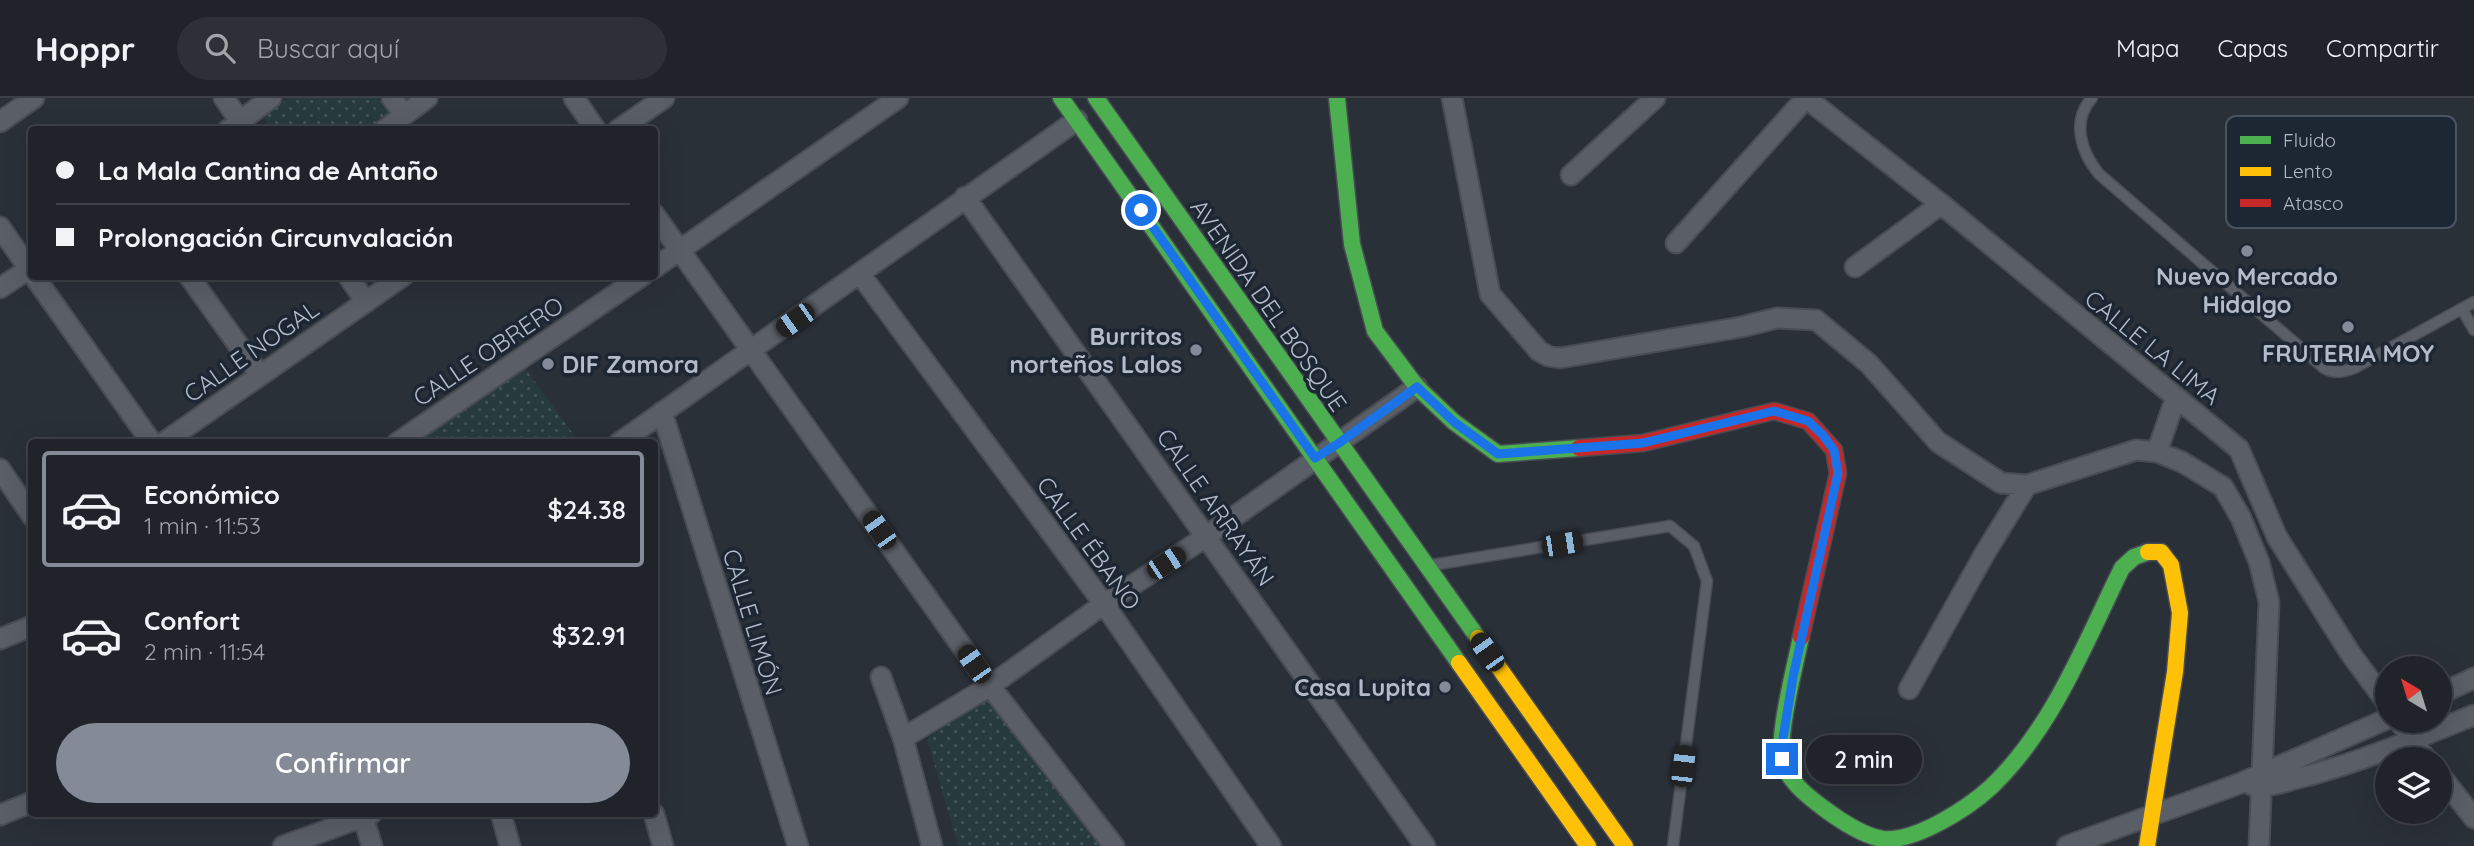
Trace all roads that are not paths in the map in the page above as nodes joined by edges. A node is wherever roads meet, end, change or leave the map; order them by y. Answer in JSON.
{"nodes":[{"id":1,"x":34,"y":98,"type":"edge"},
{"id":2,"x":224,"y":98,"type":"edge"},
{"id":3,"x":271,"y":98,"type":"edge"},
{"id":4,"x":392,"y":98,"type":"edge"},
{"id":5,"x":427,"y":98,"type":"edge"},
{"id":6,"x":574,"y":98,"type":"edge"},
{"id":7,"x":664,"y":98,"type":"edge"},
{"id":8,"x":898,"y":98,"type":"edge"},
{"id":9,"x":1061,"y":98,"type":"edge"},
{"id":10,"x":1096,"y":98,"type":"edge"},
{"id":11,"x":1337,"y":98,"type":"edge"},
{"id":12,"x":1452,"y":98,"type":"edge"},
{"id":13,"x":1655,"y":98,"type":"edge"},
{"id":14,"x":1806,"y":98,"type":"edge"},
{"id":15,"x":2092,"y":98,"type":"edge"},
{"id":16,"x":404,"y":115,"type":"junction"},
{"id":17,"x":1077,"y":120,"type":"junction"},
{"id":18,"x":0,"y":122,"type":"edge"},
{"id":19,"x":238,"y":126,"type":"edge"},
{"id":20,"x":239,"y":126,"type":"edge"},
{"id":21,"x":389,"y":126,"type":"edge"},
{"id":22,"x":593,"y":126,"type":"edge"},
{"id":23,"x":624,"y":126,"type":"edge"},
{"id":24,"x":1571,"y":175,"type":"dead end"},
{"id":25,"x":965,"y":197,"type":"junction"},
{"id":26,"x":1941,"y":204,"type":"junction"},
{"id":27,"x":658,"y":220,"type":"edge"},
{"id":28,"x":0,"y":228,"type":"edge"},
{"id":29,"x":1676,"y":243,"type":"dead end"},
{"id":30,"x":680,"y":251,"type":"junction"},
{"id":31,"x":658,"y":265,"type":"edge"},
{"id":32,"x":28,"y":266,"type":"edge"},
{"id":33,"x":1855,"y":267,"type":"dead end"},
{"id":34,"x":28,"y":273,"type":"edge"},
{"id":35,"x":860,"y":274,"type":"junction"},
{"id":36,"x":38,"y":280,"type":"edge"},
{"id":37,"x":192,"y":280,"type":"edge"},
{"id":38,"x":351,"y":280,"type":"edge"},
{"id":39,"x":397,"y":280,"type":"edge"},
{"id":40,"x":636,"y":280,"type":"edge"},
{"id":41,"x":0,"y":288,"type":"edge"},
{"id":42,"x":366,"y":302,"type":"junction"},
{"id":43,"x":2474,"y":302,"type":"edge"},
{"id":44,"x":2462,"y":309,"type":"junction"},
{"id":45,"x":2474,"y":330,"type":"edge"},
{"id":46,"x":751,"y":350,"type":"junction"},
{"id":47,"x":259,"y":374,"type":"junction"},
{"id":48,"x":1417,"y":387,"type":"junction"},
{"id":49,"x":2176,"y":397,"type":"junction"},
{"id":50,"x":662,"y":412,"type":"junction"},
{"id":51,"x":149,"y":439,"type":"edge"},
{"id":52,"x":169,"y":439,"type":"edge"},
{"id":53,"x":403,"y":439,"type":"edge"},
{"id":54,"x":625,"y":439,"type":"edge"},
{"id":55,"x":1339,"y":443,"type":"junction"},
{"id":56,"x":2157,"y":452,"type":"junction"},
{"id":57,"x":1315,"y":458,"type":"junction"},
{"id":58,"x":0,"y":469,"type":"edge"},
{"id":59,"x":2027,"y":485,"type":"junction"},
{"id":60,"x":28,"y":510,"type":"edge"},
{"id":61,"x":1207,"y":536,"type":"junction"},
{"id":62,"x":1412,"y":571,"type":"junction"},
{"id":63,"x":1104,"y":604,"type":"junction"},
{"id":64,"x":28,"y":628,"type":"edge"},
{"id":65,"x":0,"y":639,"type":"edge"},
{"id":66,"x":881,"y":677,"type":"dead end"},
{"id":67,"x":2474,"y":678,"type":"edge"},
{"id":68,"x":990,"y":686,"type":"junction"},
{"id":69,"x":2375,"y":687,"type":"edge"},
{"id":70,"x":2452,"y":688,"type":"edge"},
{"id":71,"x":1909,"y":689,"type":"dead end"},
{"id":72,"x":2474,"y":715,"type":"edge"},
{"id":73,"x":2375,"y":725,"type":"edge"},
{"id":74,"x":2407,"y":733,"type":"edge"},
{"id":75,"x":903,"y":738,"type":"junction"},
{"id":76,"x":2412,"y":740,"type":"junction"},
{"id":77,"x":2417,"y":747,"type":"edge"},
{"id":78,"x":2261,"y":780,"type":"junction"},
{"id":79,"x":2452,"y":790,"type":"edge"},
{"id":80,"x":28,"y":804,"type":"edge"},
{"id":81,"x":0,"y":815,"type":"edge"},
{"id":82,"x":2151,"y":815,"type":"junction"},
{"id":83,"x":362,"y":817,"type":"edge"},
{"id":84,"x":367,"y":817,"type":"edge"},
{"id":85,"x":502,"y":817,"type":"edge"},
{"id":86,"x":655,"y":817,"type":"edge"},
{"id":87,"x":2474,"y":818,"type":"edge"},
{"id":88,"x":1886,"y":843,"type":"edge"},
{"id":89,"x":283,"y":846,"type":"edge"},
{"id":90,"x":372,"y":846,"type":"edge"},
{"id":91,"x":510,"y":846,"type":"edge"},
{"id":92,"x":663,"y":846,"type":"edge"},
{"id":93,"x":798,"y":846,"type":"edge"},
{"id":94,"x":932,"y":846,"type":"edge"},
{"id":95,"x":1114,"y":846,"type":"edge"},
{"id":96,"x":1271,"y":846,"type":"edge"},
{"id":97,"x":1425,"y":846,"type":"edge"},
{"id":98,"x":1588,"y":846,"type":"edge"},
{"id":99,"x":1625,"y":846,"type":"edge"},
{"id":100,"x":1673,"y":846,"type":"edge"},
{"id":101,"x":2067,"y":846,"type":"edge"},
{"id":102,"x":2147,"y":846,"type":"edge"},
{"id":103,"x":2259,"y":846,"type":"edge"}],
"edges":[{"from":1,"to":18,"type":"street"},
{"from":2,"to":19,"type":"street"},
{"from":3,"to":20,"type":"street"},
{"from":4,"to":16,"type":"street"},
{"from":5,"to":16,"type":"street"},
{"from":6,"to":22,"type":"street"},
{"from":7,"to":23,"type":"street"},
{"from":8,"to":30,"type":"street"},
{"from":9,"to":17,"type":"street","name":"AVENIDA DEL BOSQUE"},
{"from":10,"to":55,"type":"street","name":"AVENIDA DEL BOSQUE"},
{"from":11,"to":48,"type":"street"},
{"from":12,"to":59,"type":"street"},
{"from":13,"to":24,"type":"street"},
{"from":14,"to":26,"type":"street","name":"CALLE LA LIMA"},
{"from":14,"to":29,"type":"street"},
{"from":15,"to":44,"type":"lane"},
{"from":16,"to":21,"type":"street"},
{"from":17,"to":25,"type":"street"},
{"from":17,"to":57,"type":"street","name":"AVENIDA DEL BOSQUE"},
{"from":25,"to":35,"type":"street"},
{"from":25,"to":61,"type":"street","name":"CALLE ARRAYÁN"},
{"from":26,"to":33,"type":"street"},
{"from":26,"to":49,"type":"street","name":"CALLE LA LIMA"},
{"from":27,"to":30,"type":"street"},
{"from":28,"to":32,"type":"street"},
{"from":30,"to":31,"type":"street"},
{"from":30,"to":46,"type":"street"},
{"from":34,"to":41,"type":"street"},
{"from":35,"to":46,"type":"street"},
{"from":35,"to":63,"type":"street","name":"CALLE ÉBANO"},
{"from":36,"to":51,"type":"street"},
{"from":37,"to":47,"type":"street"},
{"from":38,"to":42,"type":"street"},
{"from":39,"to":42,"type":"street","name":"CALLE NOGAL"},
{"from":40,"to":53,"type":"street","name":"CALLE OBRERO"},
{"from":42,"to":47,"type":"street","name":"CALLE NOGAL"},
{"from":43,"to":44,"type":"lane"},
{"from":44,"to":45,"type":"lane"},
{"from":46,"to":50,"type":"street"},
{"from":46,"to":68,"type":"street"},
{"from":47,"to":52,"type":"street","name":"CALLE NOGAL"},
{"from":48,"to":55,"type":"street"},
{"from":48,"to":88,"type":"street"},
{"from":49,"to":56,"type":"street"},
{"from":49,"to":69,"type":"street","name":"CALLE LA LIMA"},
{"from":50,"to":54,"type":"street"},
{"from":50,"to":93,"type":"street","name":"CALLE LIMÓN"},
{"from":55,"to":57,"type":"street"},
{"from":55,"to":62,"type":"street","name":"AVENIDA DEL BOSQUE"},
{"from":56,"to":59,"type":"street"},
{"from":56,"to":78,"type":"street"},
{"from":57,"to":61,"type":"street"},
{"from":57,"to":62,"type":"street","name":"AVENIDA DEL BOSQUE"},
{"from":58,"to":60,"type":"street"},
{"from":59,"to":71,"type":"street"},
{"from":61,"to":63,"type":"street"},
{"from":61,"to":97,"type":"street","name":"CALLE ARRAYÁN"},
{"from":62,"to":98,"type":"street","name":"AVENIDA DEL BOSQUE"},
{"from":62,"to":99,"type":"street","name":"AVENIDA DEL BOSQUE"},
{"from":62,"to":100,"type":"lane"},
{"from":63,"to":68,"type":"street"},
{"from":63,"to":96,"type":"street","name":"CALLE ÉBANO"},
{"from":64,"to":65,"type":"street"},
{"from":66,"to":75,"type":"street"},
{"from":67,"to":70,"type":"street"},
{"from":68,"to":75,"type":"street"},
{"from":68,"to":95,"type":"street"},
{"from":72,"to":76,"type":"street"},
{"from":73,"to":78,"type":"street"},
{"from":74,"to":76,"type":"street"},
{"from":75,"to":94,"type":"street"},
{"from":76,"to":77,"type":"street"},
{"from":76,"to":78,"type":"street"},
{"from":78,"to":82,"type":"street"},
{"from":78,"to":103,"type":"street"},
{"from":79,"to":87,"type":"street"},
{"from":80,"to":81,"type":"street"},
{"from":82,"to":88,"type":"street"},
{"from":82,"to":101,"type":"street"},
{"from":82,"to":102,"type":"street"},
{"from":83,"to":89,"type":"street"},
{"from":84,"to":90,"type":"street"},
{"from":85,"to":91,"type":"street"},
{"from":86,"to":92,"type":"street"}]}
